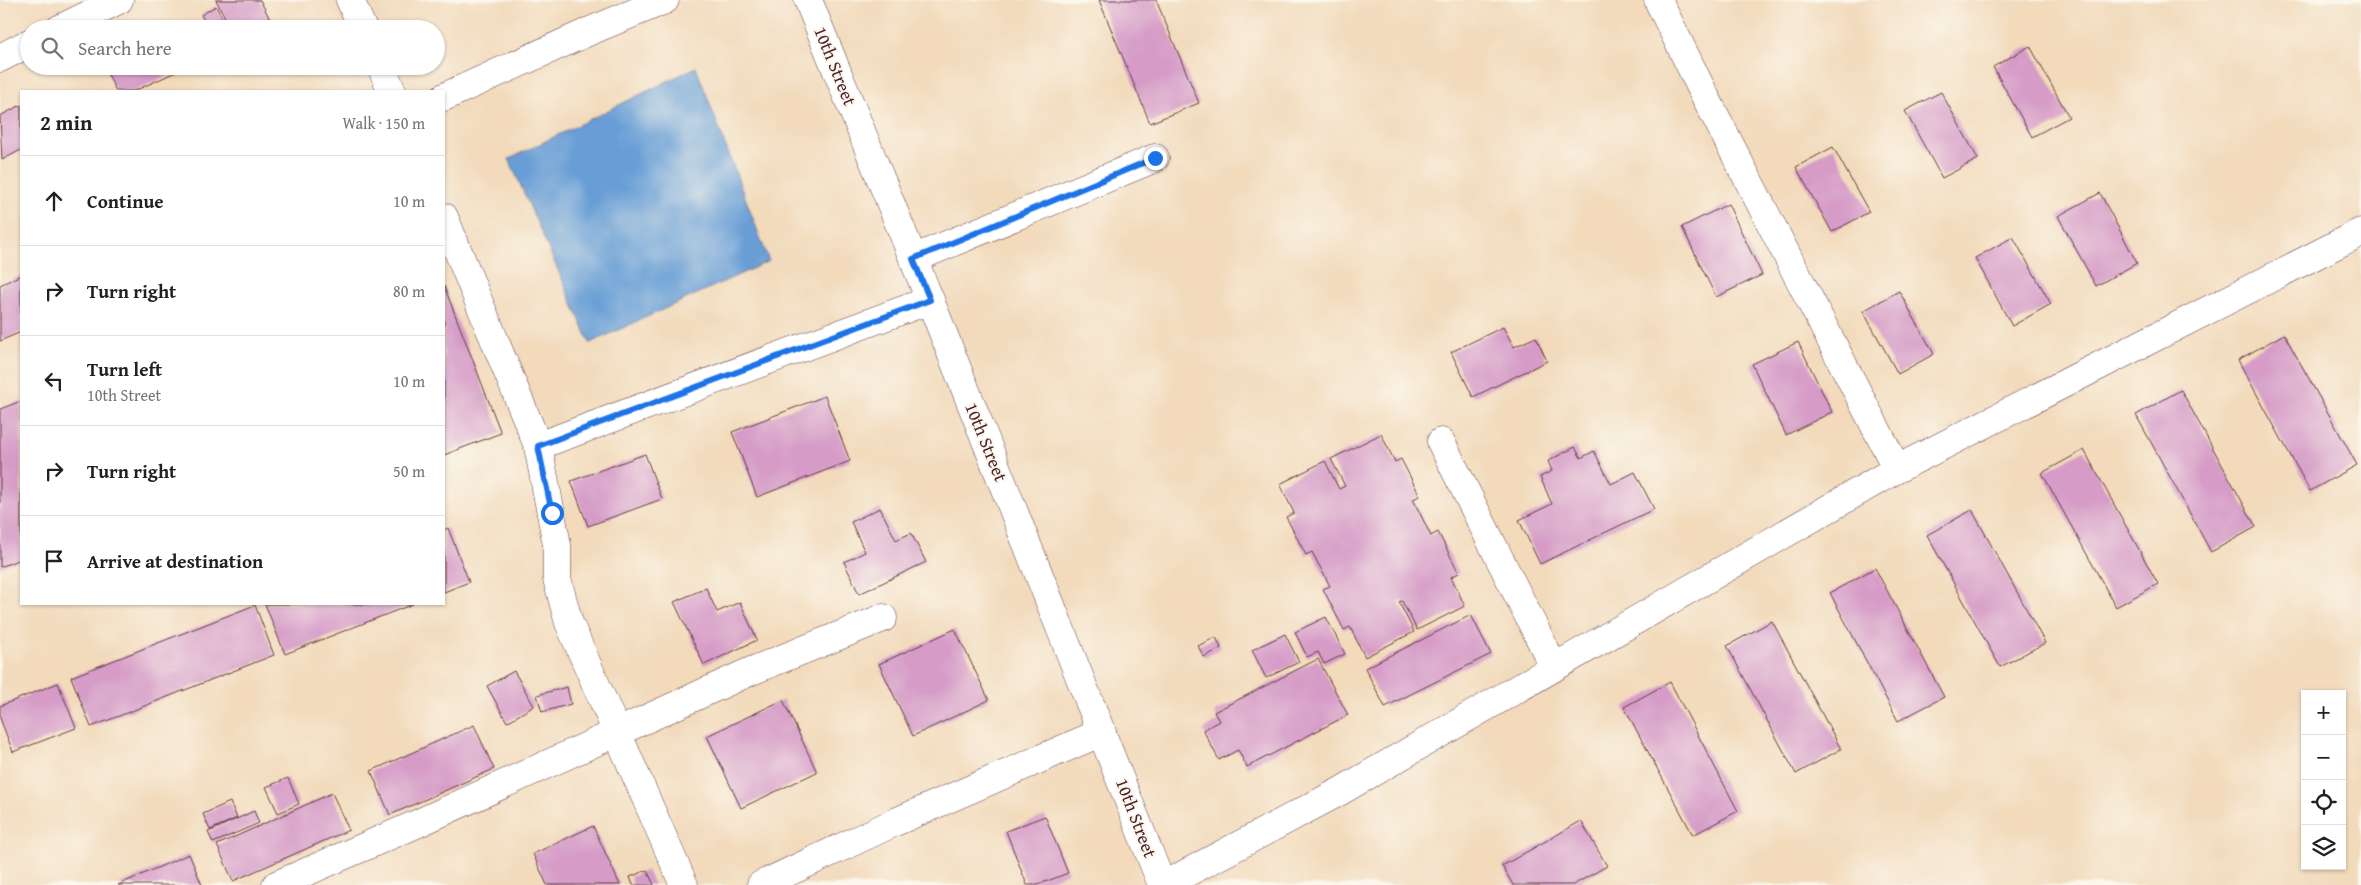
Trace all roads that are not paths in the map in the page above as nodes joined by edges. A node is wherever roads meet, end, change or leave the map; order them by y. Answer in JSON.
{"nodes":[{"id":1,"x":119,"y":0,"type":"edge"},
{"id":2,"x":350,"y":0,"type":"edge"},
{"id":3,"x":665,"y":0,"type":"edge"},
{"id":4,"x":808,"y":0,"type":"edge"},
{"id":5,"x":1658,"y":0,"type":"edge"},
{"id":6,"x":78,"y":20,"type":"edge"},
{"id":7,"x":359,"y":20,"type":"edge"},
{"id":8,"x":20,"y":48,"type":"edge"},
{"id":9,"x":0,"y":58,"type":"edge"},
{"id":10,"x":384,"y":75,"type":"edge"},
{"id":11,"x":392,"y":90,"type":"edge"},
{"id":12,"x":445,"y":97,"type":"edge"},
{"id":13,"x":1155,"y":158,"type":"dead end"},
{"id":14,"x":445,"y":219,"type":"edge"},
{"id":15,"x":2361,"y":232,"type":"edge"},
{"id":16,"x":913,"y":259,"type":"junction"},
{"id":17,"x":930,"y":300,"type":"junction"},
{"id":18,"x":1441,"y":442,"type":"dead end"},
{"id":19,"x":538,"y":446,"type":"junction"},
{"id":20,"x":1897,"y":469,"type":"junction"},
{"id":21,"x":883,"y":618,"type":"dead end"},
{"id":22,"x":1554,"y":667,"type":"junction"},
{"id":23,"x":616,"y":732,"type":"junction"},
{"id":24,"x":1102,"y":732,"type":"junction"},
{"id":25,"x":276,"y":885,"type":"edge"},
{"id":26,"x":684,"y":885,"type":"edge"},
{"id":27,"x":761,"y":885,"type":"edge"},
{"id":28,"x":1163,"y":885,"type":"edge"}],
"edges":[{"from":1,"to":6,"type":"street"},
{"from":2,"to":7,"type":"street"},
{"from":3,"to":12,"type":"street"},
{"from":4,"to":16,"type":"street","name":"10th Street"},
{"from":5,"to":20,"type":"street"},
{"from":8,"to":9,"type":"street"},
{"from":10,"to":11,"type":"street"},
{"from":13,"to":16,"type":"street"},
{"from":14,"to":19,"type":"street"},
{"from":15,"to":20,"type":"street"},
{"from":16,"to":17,"type":"street","name":"10th Street"},
{"from":17,"to":19,"type":"street"},
{"from":17,"to":24,"type":"street","name":"10th Street"},
{"from":18,"to":22,"type":"street"},
{"from":19,"to":23,"type":"street"},
{"from":20,"to":22,"type":"street"},
{"from":21,"to":23,"type":"street"},
{"from":22,"to":28,"type":"street"},
{"from":23,"to":25,"type":"street"},
{"from":23,"to":26,"type":"street"},
{"from":24,"to":27,"type":"street"},
{"from":24,"to":28,"type":"street","name":"10th Street"}]}
